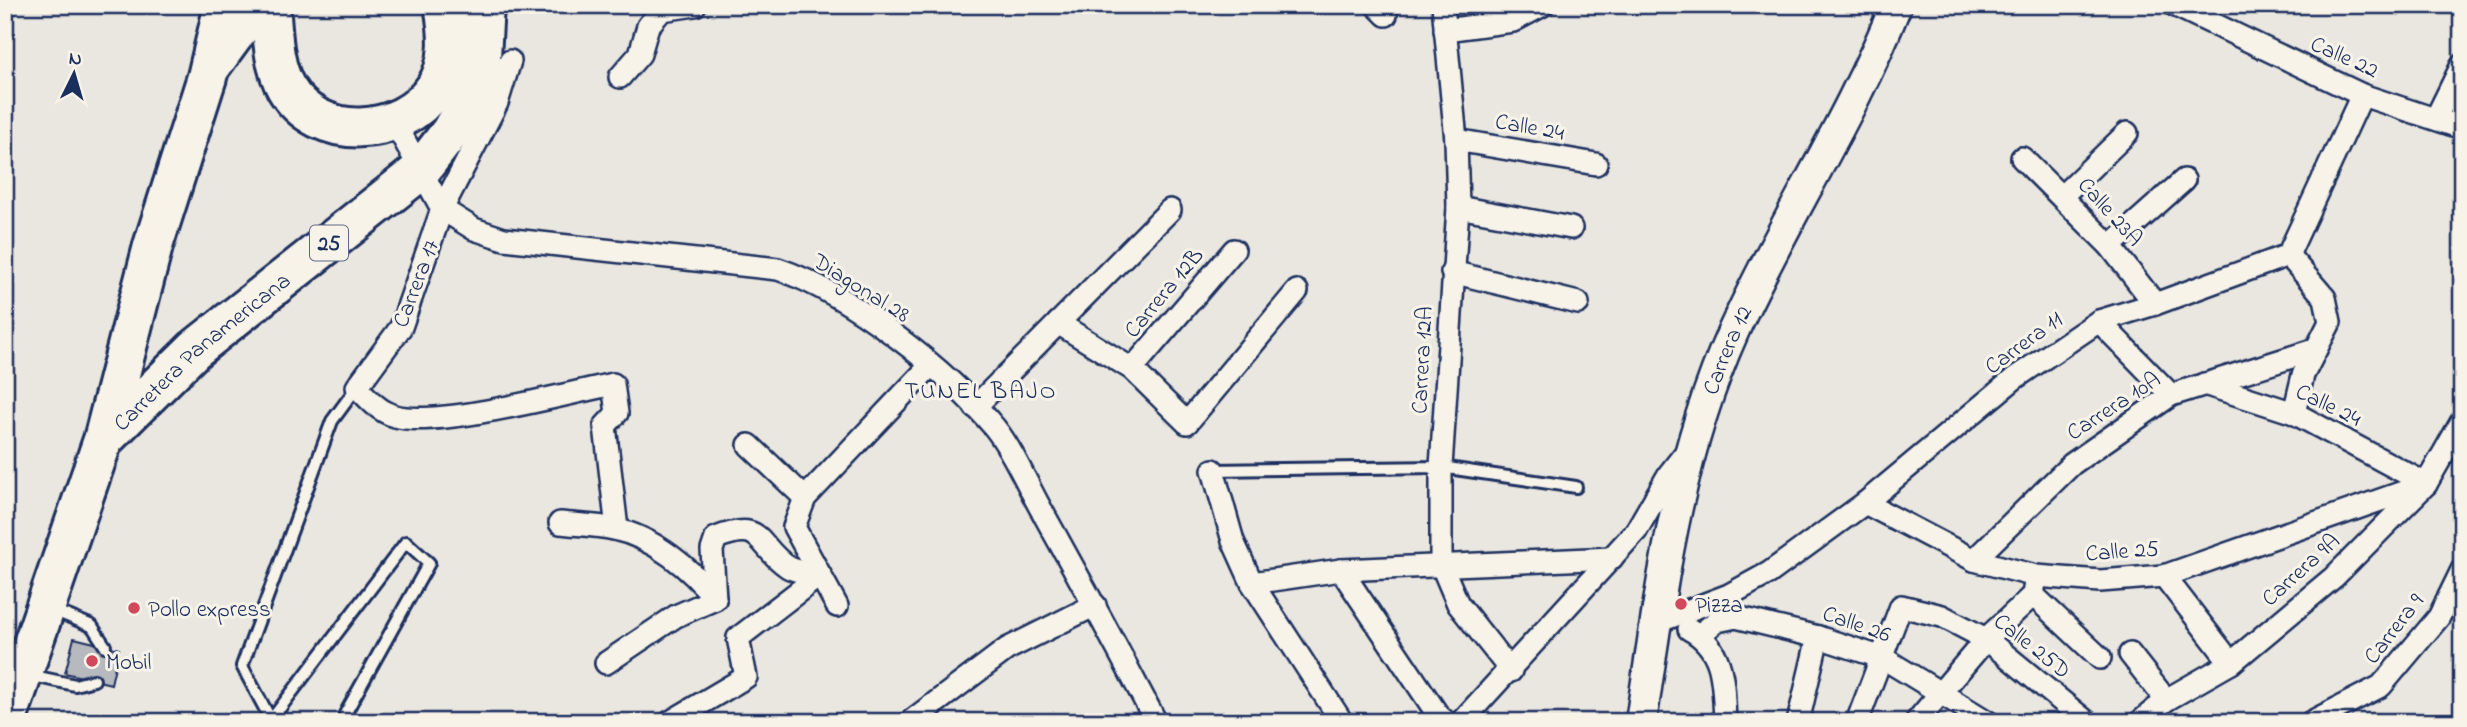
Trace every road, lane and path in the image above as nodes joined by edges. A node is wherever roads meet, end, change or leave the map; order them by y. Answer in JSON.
{"nodes":[{"id":1,"x":224,"y":5,"type":"edge"},
{"id":2,"x":259,"y":5,"type":"edge"},
{"id":3,"x":270,"y":5,"type":"edge"},
{"id":4,"x":444,"y":5,"type":"edge"},
{"id":5,"x":484,"y":5,"type":"edge"},
{"id":6,"x":695,"y":5,"type":"edge"},
{"id":7,"x":1444,"y":5,"type":"edge"},
{"id":8,"x":1543,"y":5,"type":"edge"},
{"id":9,"x":1896,"y":5,"type":"edge"},
{"id":10,"x":2174,"y":5,"type":"edge"},
{"id":11,"x":1445,"y":30,"type":"junction"},
{"id":12,"x":510,"y":61,"type":"dead end"},
{"id":13,"x":2462,"y":65,"type":"edge"},
{"id":14,"x":207,"y":77,"type":"junction"},
{"id":15,"x":620,"y":77,"type":"dead end"},
{"id":16,"x":2362,"y":95,"type":"junction"},
{"id":17,"x":2436,"y":118,"type":"junction"},
{"id":18,"x":395,"y":122,"type":"junction"},
{"id":19,"x":2462,"y":128,"type":"edge"},
{"id":20,"x":2127,"y":132,"type":"dead end"},
{"id":21,"x":1456,"y":140,"type":"junction"},
{"id":22,"x":2022,"y":158,"type":"dead end"},
{"id":23,"x":1595,"y":164,"type":"dead end"},
{"id":24,"x":421,"y":170,"type":"junction"},
{"id":25,"x":2184,"y":180,"type":"dead end"},
{"id":26,"x":2062,"y":196,"type":"junction"},
{"id":27,"x":1458,"y":207,"type":"junction"},
{"id":28,"x":442,"y":209,"type":"junction"},
{"id":29,"x":1170,"y":211,"type":"dead end"},
{"id":30,"x":1571,"y":228,"type":"dead end"},
{"id":31,"x":2110,"y":246,"type":"junction"},
{"id":32,"x":1234,"y":250,"type":"dead end"},
{"id":33,"x":2288,"y":255,"type":"junction"},
{"id":34,"x":1452,"y":272,"type":"junction"},
{"id":35,"x":1297,"y":292,"type":"dead end"},
{"id":36,"x":1578,"y":303,"type":"dead end"},
{"id":37,"x":2155,"y":304,"type":"junction"},
{"id":38,"x":2099,"y":321,"type":"junction"},
{"id":39,"x":1058,"y":323,"type":"junction"},
{"id":40,"x":2314,"y":351,"type":"junction"},
{"id":41,"x":930,"y":366,"type":"junction"},
{"id":42,"x":1132,"y":369,"type":"junction"},
{"id":43,"x":2204,"y":384,"type":"junction"},
{"id":44,"x":357,"y":387,"type":"junction"},
{"id":45,"x":2171,"y":395,"type":"junction"},
{"id":46,"x":975,"y":407,"type":"junction"},
{"id":47,"x":2294,"y":413,"type":"junction"},
{"id":48,"x":2462,"y":421,"type":"edge"},
{"id":49,"x":103,"y":440,"type":"junction"},
{"id":50,"x":748,"y":445,"type":"dead end"},
{"id":51,"x":1688,"y":449,"type":"junction"},
{"id":52,"x":1441,"y":467,"type":"junction"},
{"id":53,"x":1213,"y":470,"type":"joint"},
{"id":54,"x":2426,"y":484,"type":"junction"},
{"id":55,"x":1576,"y":487,"type":"dead end"},
{"id":56,"x":805,"y":498,"type":"junction"},
{"id":57,"x":1865,"y":503,"type":"junction"},
{"id":58,"x":560,"y":523,"type":"dead end"},
{"id":59,"x":617,"y":529,"type":"junction"},
{"id":60,"x":1612,"y":558,"type":"junction"},
{"id":61,"x":1974,"y":560,"type":"junction"},
{"id":62,"x":1441,"y":565,"type":"junction"},
{"id":63,"x":1341,"y":570,"type":"junction"},
{"id":64,"x":2462,"y":570,"type":"edge"},
{"id":65,"x":820,"y":575,"type":"junction"},
{"id":66,"x":2164,"y":576,"type":"junction"},
{"id":67,"x":1252,"y":583,"type":"junction"},
{"id":68,"x":2035,"y":585,"type":"junction"},
{"id":69,"x":716,"y":599,"type":"junction"},
{"id":70,"x":1095,"y":605,"type":"junction"},
{"id":71,"x":837,"y":606,"type":"dead end"},
{"id":72,"x":45,"y":607,"type":"junction"},
{"id":73,"x":1663,"y":621,"type":"junction"},
{"id":74,"x":1699,"y":635,"type":"junction"},
{"id":75,"x":1818,"y":636,"type":"junction"},
{"id":76,"x":1986,"y":639,"type":"junction"},
{"id":77,"x":105,"y":646,"type":"dead end"},
{"id":78,"x":2130,"y":654,"type":"dead end"},
{"id":79,"x":1883,"y":658,"type":"junction"},
{"id":80,"x":2100,"y":658,"type":"dead end"},
{"id":81,"x":606,"y":663,"type":"dead end"},
{"id":82,"x":2231,"y":663,"type":"junction"},
{"id":83,"x":1511,"y":671,"type":"junction"},
{"id":84,"x":22,"y":674,"type":"junction"},
{"id":85,"x":94,"y":680,"type":"dead end"},
{"id":86,"x":1939,"y":692,"type":"junction"},
{"id":87,"x":2166,"y":700,"type":"junction"},
{"id":88,"x":6,"y":722,"type":"edge"},
{"id":89,"x":348,"y":722,"type":"edge"},
{"id":90,"x":670,"y":722,"type":"edge"},
{"id":91,"x":911,"y":722,"type":"edge"},
{"id":92,"x":1156,"y":722,"type":"edge"},
{"id":93,"x":1342,"y":722,"type":"edge"},
{"id":94,"x":1446,"y":722,"type":"edge"},
{"id":95,"x":1461,"y":722,"type":"edge"},
{"id":96,"x":1641,"y":722,"type":"edge"},
{"id":97,"x":1726,"y":722,"type":"edge"},
{"id":98,"x":1798,"y":722,"type":"edge"},
{"id":99,"x":1857,"y":722,"type":"edge"},
{"id":100,"x":1916,"y":722,"type":"edge"},
{"id":101,"x":1988,"y":722,"type":"edge"},
{"id":102,"x":2087,"y":722,"type":"edge"},
{"id":103,"x":2140,"y":722,"type":"edge"},
{"id":104,"x":2311,"y":722,"type":"edge"}],
"edges":[{"from":1,"to":14,"type":"highway","name":"Carretera Panamericana","number":"25"},
{"from":2,"to":14,"type":"main road"},
{"from":3,"to":18,"type":"highway"},
{"from":4,"to":18,"type":"highway"},
{"from":5,"to":24,"type":"highway","name":"Carretera Panamericana","number":"25"},
{"from":6,"to":15,"type":"street"},
{"from":7,"to":11,"type":"street","name":"Carrera 12A"},
{"from":8,"to":11,"type":"street"},
{"from":9,"to":51,"type":"street","name":"Carrera 12"},
{"from":10,"to":16,"type":"street","name":"Calle 22"},
{"from":11,"to":21,"type":"street","name":"Carrera 12A"},
{"from":12,"to":28,"type":"street","name":"Carrera 17"},
{"from":13,"to":17,"type":"street"},
{"from":14,"to":49,"type":"highway","name":"Carretera Panamericana","number":"25"},
{"from":16,"to":17,"type":"street","name":"Calle 22"},
{"from":16,"to":33,"type":"street"},
{"from":17,"to":19,"type":"street","name":"Calle 22"},
{"from":18,"to":24,"type":"street","name":"Diagonal 28"},
{"from":20,"to":26,"type":"street"},
{"from":21,"to":23,"type":"street","name":"Calle 24"},
{"from":21,"to":27,"type":"street","name":"Carrera 12A"},
{"from":22,"to":26,"type":"street","name":"Calle 23A"},
{"from":24,"to":28,"type":"street","name":"Diagonal 28"},
{"from":24,"to":49,"type":"highway","name":"Carretera Panamericana","number":"25"},
{"from":25,"to":31,"type":"street"},
{"from":26,"to":31,"type":"street","name":"Calle 23A"},
{"from":27,"to":30,"type":"street"},
{"from":27,"to":34,"type":"street","name":"Carrera 12A"},
{"from":28,"to":41,"type":"street","name":"Diagonal 28"},
{"from":28,"to":44,"type":"street","name":"Carrera 17"},
{"from":29,"to":39,"type":"street"},
{"from":31,"to":37,"type":"street","name":"Calle 23A"},
{"from":32,"to":42,"type":"street","name":"Carrera 12B"},
{"from":33,"to":37,"type":"street","name":"Carrera 11"},
{"from":33,"to":40,"type":"street"},
{"from":34,"to":36,"type":"street"},
{"from":34,"to":52,"type":"street","name":"Carrera 12A"},
{"from":35,"to":42,"type":"street"},
{"from":37,"to":38,"type":"street","name":"Carrera 11"},
{"from":38,"to":45,"type":"street"},
{"from":38,"to":57,"type":"street","name":"Carrera 11"},
{"from":39,"to":42,"type":"street"},
{"from":39,"to":46,"type":"street"},
{"from":40,"to":43,"type":"street","name":"Carrera 10A"},
{"from":40,"to":47,"type":"street"},
{"from":41,"to":46,"type":"street","name":"Diagonal 28"},
{"from":41,"to":56,"type":"street"},
{"from":43,"to":45,"type":"street","name":"Carrera 10A"},
{"from":43,"to":47,"type":"street","name":"Calle 24"},
{"from":44,"to":59,"type":"street"},
{"from":44,"to":89,"type":"lane"},
{"from":45,"to":61,"type":"street","name":"Carrera 10A"},
{"from":46,"to":70,"type":"street","name":"Diagonal 28"},
{"from":47,"to":54,"type":"street","name":"Calle 24"},
{"from":48,"to":54,"type":"street","name":"Carrera 9A"},
{"from":49,"to":72,"type":"highway","name":"Carretera Panamericana","number":"25"},
{"from":50,"to":56,"type":"street"},
{"from":51,"to":60,"type":"street"},
{"from":51,"to":73,"type":"street","name":"Carrera 12"},
{"from":52,"to":53,"type":"lane"},
{"from":52,"to":55,"type":"lane"},
{"from":52,"to":62,"type":"street","name":"Carrera 12A"},
{"from":53,"to":67,"type":"street"},
{"from":54,"to":66,"type":"street","name":"Calle 25"},
{"from":54,"to":82,"type":"street","name":"Carrera 9A"},
{"from":56,"to":65,"type":"street"},
{"from":57,"to":61,"type":"street","name":"Calle 25"},
{"from":57,"to":73,"type":"street","name":"Carrera 11"},
{"from":58,"to":59,"type":"street"},
{"from":59,"to":69,"type":"street"},
{"from":60,"to":62,"type":"street"},
{"from":60,"to":83,"type":"street"},
{"from":61,"to":68,"type":"street","name":"Calle 25"},
{"from":62,"to":63,"type":"street"},
{"from":62,"to":83,"type":"street","name":"Carrera 12A"},
{"from":63,"to":67,"type":"street"},
{"from":63,"to":94,"type":"street"},
{"from":64,"to":104,"type":"street","name":"Carrera 9"},
{"from":65,"to":69,"type":"street"},
{"from":65,"to":71,"type":"street"},
{"from":65,"to":90,"type":"street"},
{"from":66,"to":68,"type":"street","name":"Calle 25"},
{"from":66,"to":82,"type":"street"},
{"from":67,"to":93,"type":"street"},
{"from":68,"to":76,"type":"street"},
{"from":68,"to":80,"type":"street"},
{"from":69,"to":81,"type":"street"},
{"from":70,"to":91,"type":"street"},
{"from":70,"to":92,"type":"street","name":"Diagonal 28"},
{"from":72,"to":77,"type":"lane"},
{"from":72,"to":84,"type":"highway","name":"Carretera Panamericana","number":"25"},
{"from":73,"to":74,"type":"street"},
{"from":73,"to":96,"type":"street","name":"Carrera 12"},
{"from":74,"to":75,"type":"street","name":"Calle 26"},
{"from":74,"to":97,"type":"street"},
{"from":75,"to":79,"type":"street","name":"Calle 26"},
{"from":75,"to":98,"type":"street"},
{"from":76,"to":79,"type":"street","name":"Calle 25D"},
{"from":76,"to":86,"type":"street"},
{"from":76,"to":102,"type":"street","name":"Calle 25D"},
{"from":78,"to":87,"type":"street"},
{"from":79,"to":86,"type":"street","name":"Calle 26"},
{"from":79,"to":99,"type":"street"},
{"from":82,"to":87,"type":"street","name":"Carrera 9A"},
{"from":83,"to":95,"type":"street"},
{"from":84,"to":85,"type":"lane"},
{"from":84,"to":88,"type":"highway","name":"Carretera Panamericana","number":"25"},
{"from":86,"to":100,"type":"street"},
{"from":86,"to":101,"type":"street","name":"Calle 26"},
{"from":87,"to":103,"type":"street","name":"Carrera 9A"}]}
